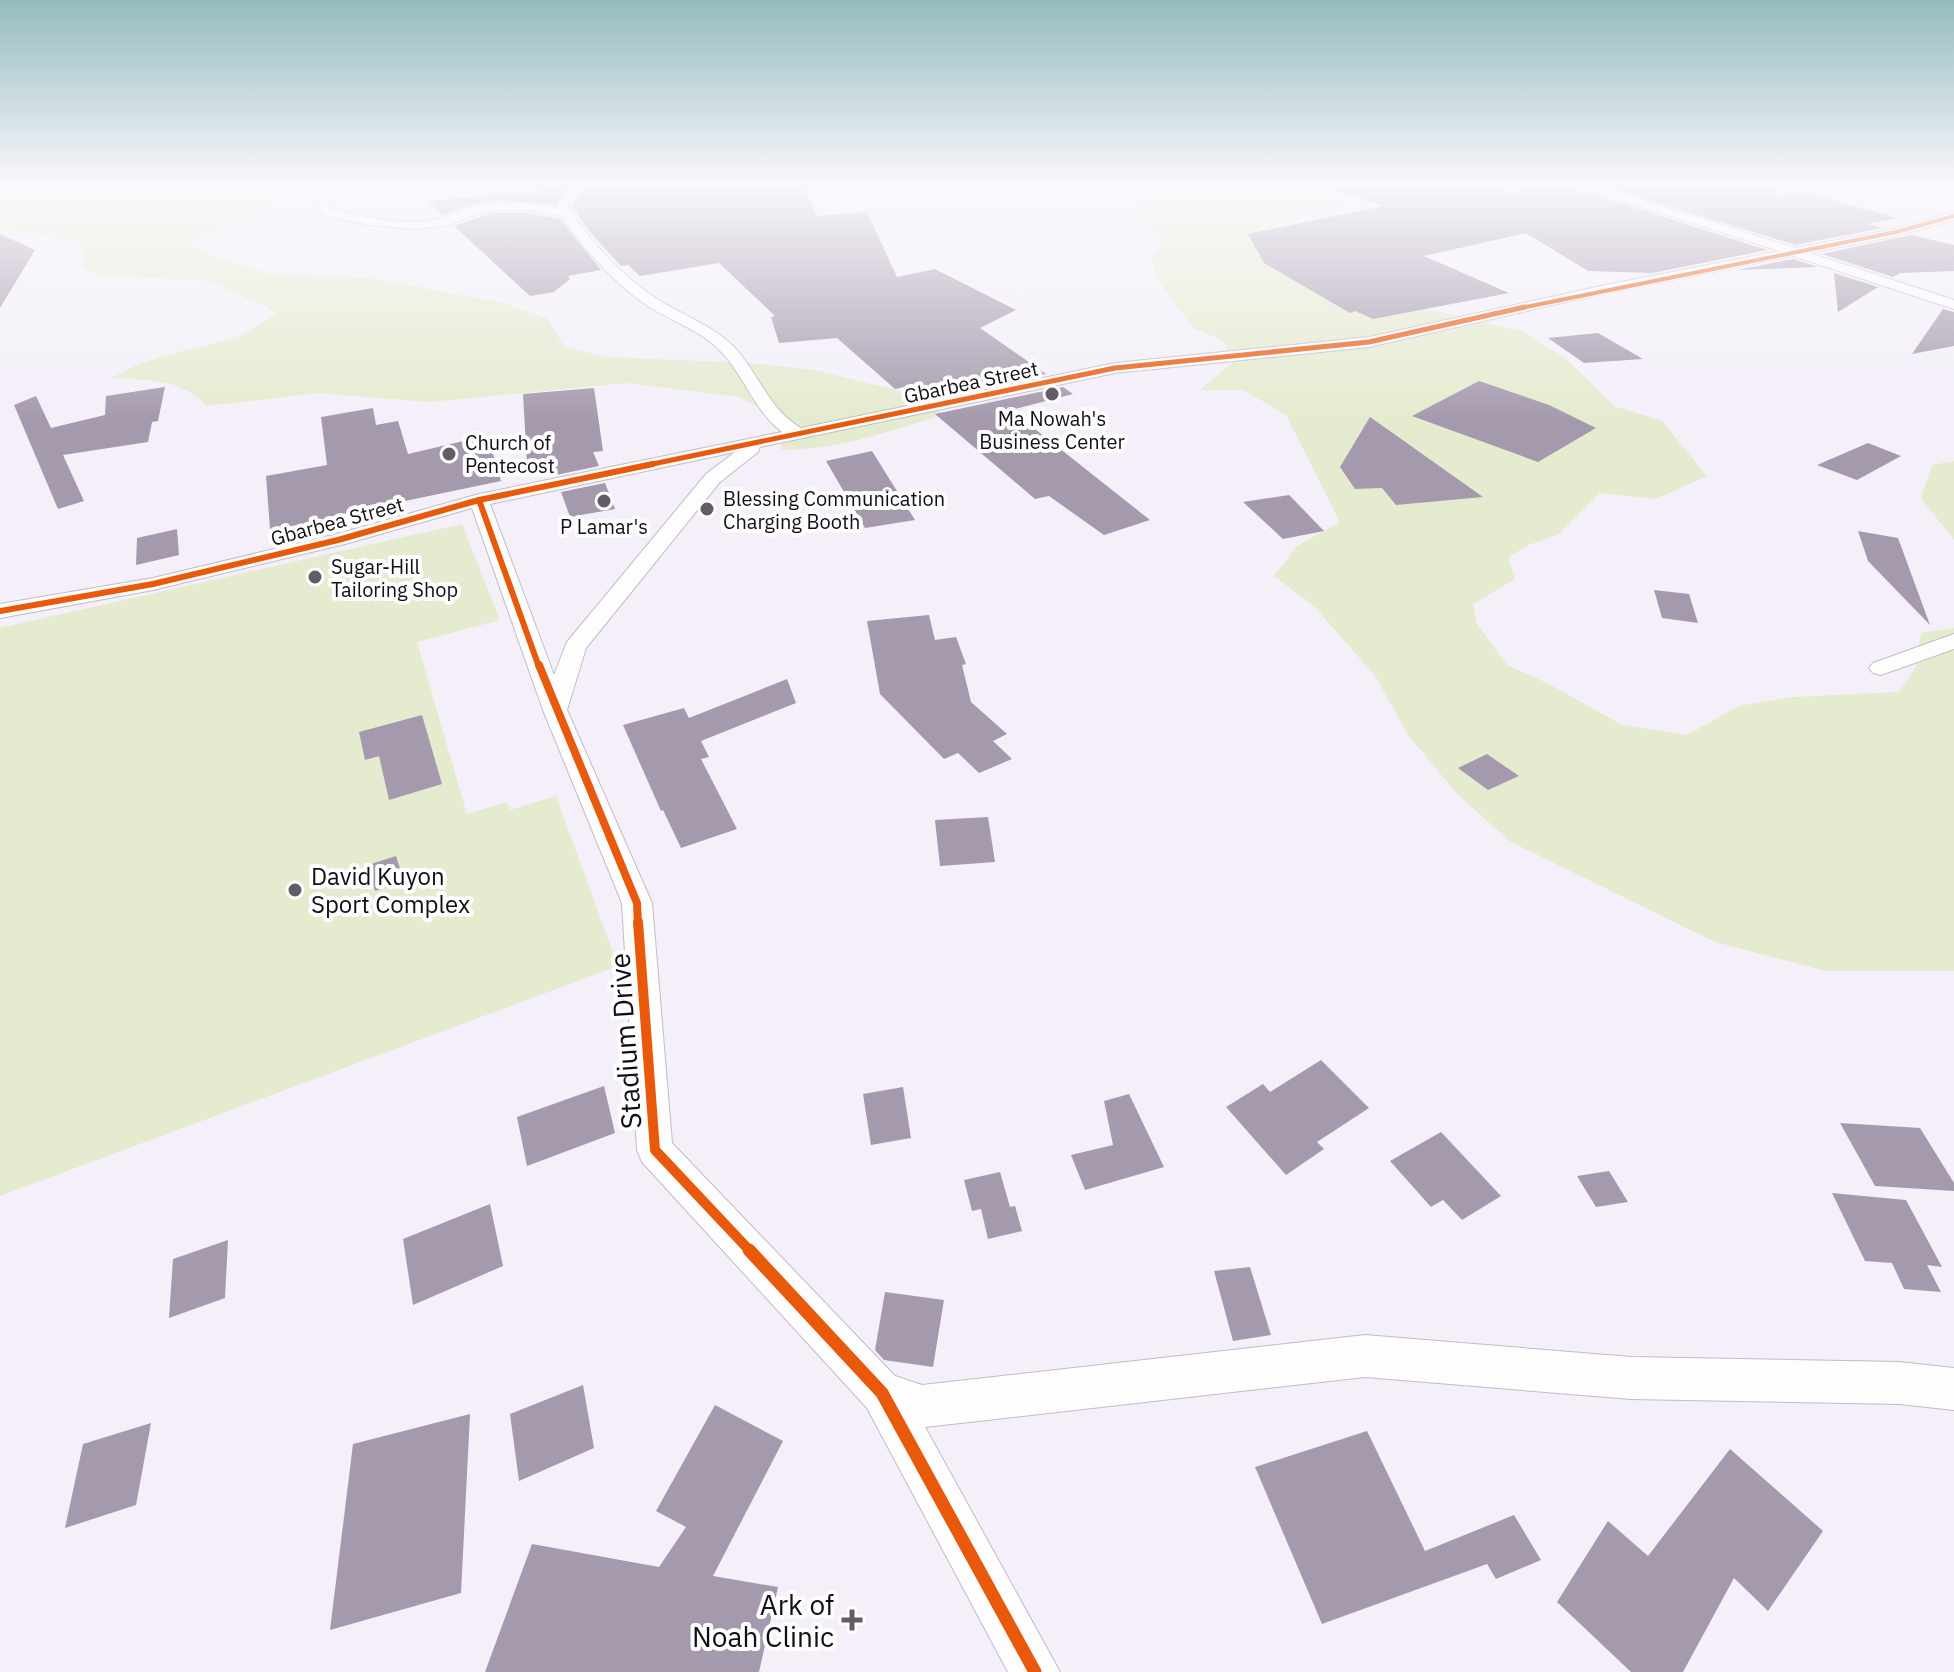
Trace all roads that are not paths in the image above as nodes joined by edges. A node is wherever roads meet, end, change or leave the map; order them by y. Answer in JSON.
{"nodes":[{"id":1,"x":612,"y":264,"type":"edge"},
{"id":2,"x":1734,"y":264,"type":"edge"},
{"id":3,"x":1825,"y":264,"type":"edge"},
{"id":4,"x":1954,"y":305,"type":"edge"},
{"id":5,"x":799,"y":434,"type":"junction"},
{"id":6,"x":759,"y":442,"type":"junction"},
{"id":7,"x":479,"y":500,"type":"junction"},
{"id":8,"x":0,"y":611,"type":"edge"},
{"id":9,"x":1954,"y":641,"type":"edge"},
{"id":10,"x":1881,"y":668,"type":"dead end"},
{"id":11,"x":555,"y":710,"type":"junction"},
{"id":12,"x":1954,"y":1389,"type":"edge"},
{"id":13,"x":882,"y":1393,"type":"junction"},
{"id":14,"x":1035,"y":1672,"type":"edge"}],
"edges":[{"from":1,"to":5,"type":"street"},
{"from":2,"to":5,"type":"street","name":"Gbarbea Street"},
{"from":3,"to":4,"type":"street"},
{"from":5,"to":6,"type":"street","name":"Gbarbea Street"},
{"from":6,"to":7,"type":"street","name":"Gbarbea Street"},
{"from":6,"to":11,"type":"street"},
{"from":7,"to":8,"type":"street","name":"Gbarbea Street"},
{"from":7,"to":11,"type":"street","name":"Stadium Drive"},
{"from":9,"to":10,"type":"street"},
{"from":11,"to":13,"type":"street","name":"Stadium Drive"},
{"from":12,"to":13,"type":"street"},
{"from":13,"to":14,"type":"street","name":"Stadium Drive"}]}
